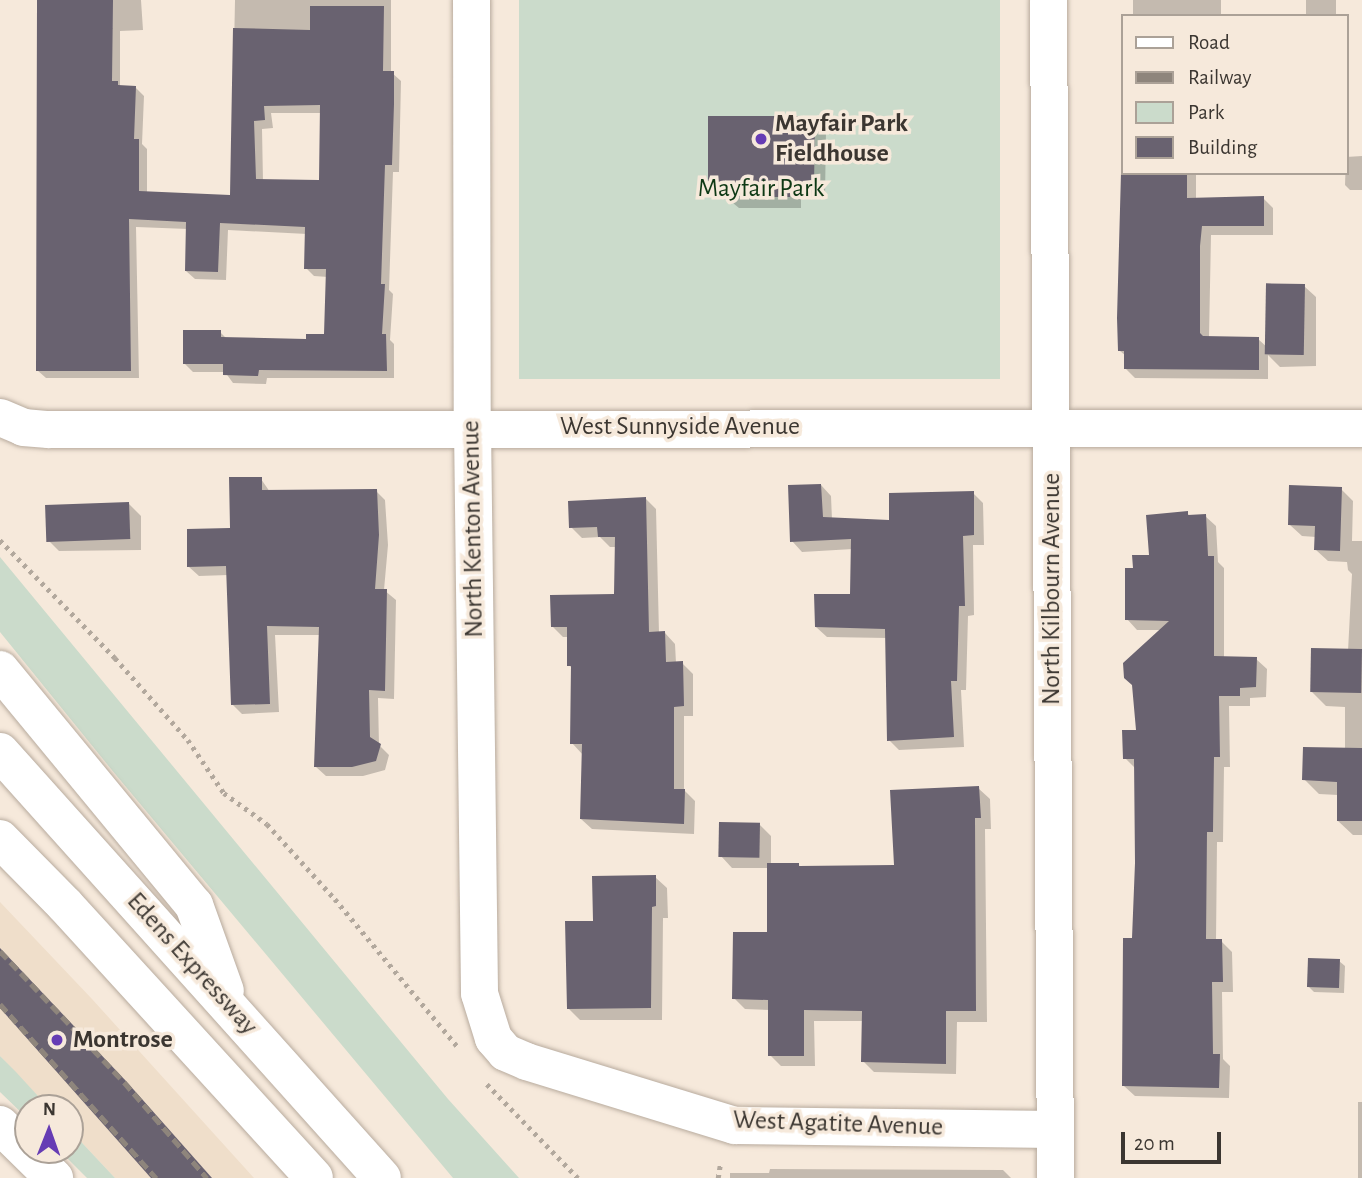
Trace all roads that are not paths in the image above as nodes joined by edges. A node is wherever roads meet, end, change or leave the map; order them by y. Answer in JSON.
{"nodes":[{"id":1,"x":471,"y":0,"type":"edge"},
{"id":2,"x":1048,"y":0,"type":"edge"},
{"id":3,"x":0,"y":417,"type":"edge"},
{"id":4,"x":472,"y":426,"type":"junction"},
{"id":5,"x":1051,"y":427,"type":"junction"},
{"id":6,"x":1362,"y":428,"type":"edge"},
{"id":7,"x":0,"y":670,"type":"edge"},
{"id":8,"x":0,"y":752,"type":"edge"},
{"id":9,"x":0,"y":839,"type":"edge"},
{"id":10,"x":232,"y":1009,"type":"junction"},
{"id":11,"x":492,"y":1063,"type":"joint"},
{"id":12,"x":0,"y":1125,"type":"edge"},
{"id":13,"x":1055,"y":1129,"type":"junction"},
{"id":14,"x":54,"y":1178,"type":"edge"},
{"id":15,"x":314,"y":1178,"type":"edge"},
{"id":16,"x":382,"y":1178,"type":"edge"},
{"id":17,"x":1055,"y":1178,"type":"edge"}],
"edges":[{"from":1,"to":4,"type":"street","name":"North Kenton Avenue"},
{"from":2,"to":5,"type":"street","name":"North Kilbourn Avenue"},
{"from":3,"to":4,"type":"street","name":"West Sunnyside Avenue"},
{"from":4,"to":5,"type":"street","name":"West Sunnyside Avenue"},
{"from":4,"to":11,"type":"street","name":"North Kenton Avenue"},
{"from":5,"to":6,"type":"street","name":"West Sunnyside Avenue"},
{"from":5,"to":13,"type":"street","name":"North Kilbourn Avenue"},
{"from":7,"to":10,"type":"highway"},
{"from":8,"to":10,"type":"highway","name":"Edens Expressway"},
{"from":9,"to":15,"type":"highway"},
{"from":10,"to":16,"type":"highway","name":"Edens Expressway"},
{"from":11,"to":13,"type":"street","name":"West Agatite Avenue"},
{"from":12,"to":14,"type":"highway"},
{"from":13,"to":17,"type":"street","name":"North Kilbourn Avenue"}]}
